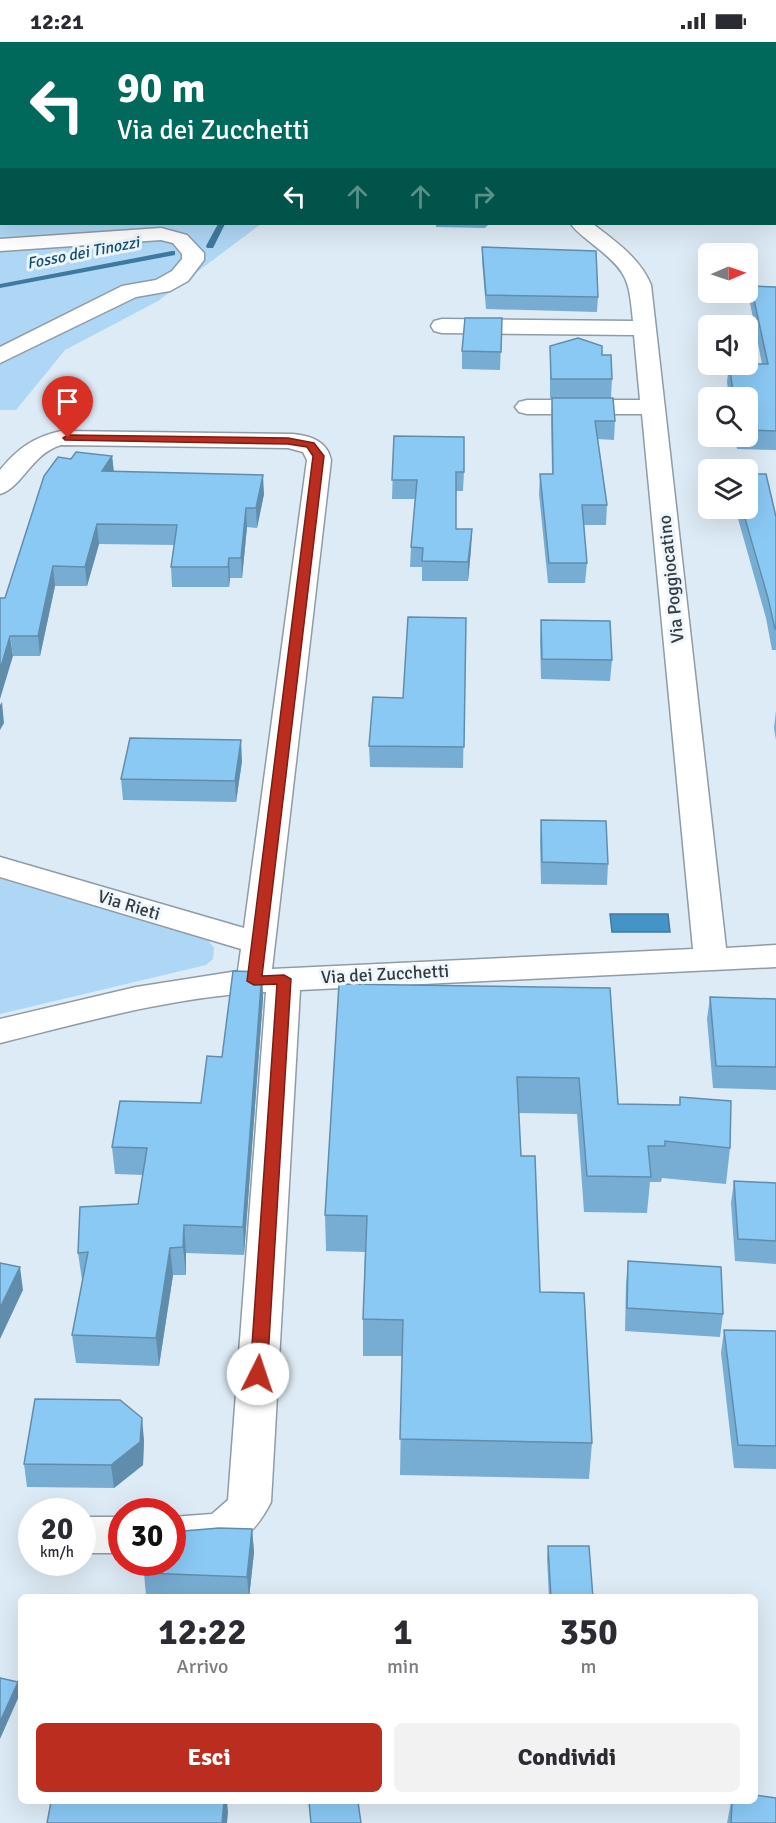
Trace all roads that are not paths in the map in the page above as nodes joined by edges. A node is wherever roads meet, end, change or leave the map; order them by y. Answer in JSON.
{"nodes":[{"id":1,"x":582,"y":225,"type":"edge"},
{"id":2,"x":0,"y":245,"type":"edge"},
{"id":3,"x":442,"y":326,"type":"dead end"},
{"id":4,"x":644,"y":328,"type":"junction"},
{"id":5,"x":0,"y":356,"type":"edge"},
{"id":6,"x":528,"y":406,"type":"dead end"},
{"id":7,"x":653,"y":407,"type":"junction"},
{"id":8,"x":0,"y":486,"type":"edge"},
{"id":9,"x":0,"y":867,"type":"edge"},
{"id":10,"x":258,"y":944,"type":"junction"},
{"id":11,"x":776,"y":956,"type":"edge"},
{"id":12,"x":711,"y":959,"type":"junction"},
{"id":13,"x":269,"y":980,"type":"junction"},
{"id":14,"x":0,"y":1031,"type":"edge"},
{"id":15,"x":186,"y":1535,"type":"edge"}],
"edges":[{"from":1,"to":4,"type":"street","name":"Via Poggiocatino"},
{"from":2,"to":5,"type":"street"},
{"from":3,"to":4,"type":"street"},
{"from":4,"to":7,"type":"street","name":"Via Poggiocatino"},
{"from":6,"to":7,"type":"street"},
{"from":7,"to":12,"type":"street","name":"Via Poggiocatino"},
{"from":8,"to":10,"type":"street"},
{"from":9,"to":10,"type":"street","name":"Via Rieti"},
{"from":10,"to":13,"type":"street"},
{"from":11,"to":12,"type":"street","name":"Via dei Zucchetti"},
{"from":12,"to":13,"type":"street","name":"Via dei Zucchetti"},
{"from":13,"to":14,"type":"street","name":"Via dei Zucchetti"},
{"from":13,"to":15,"type":"street"}]}
